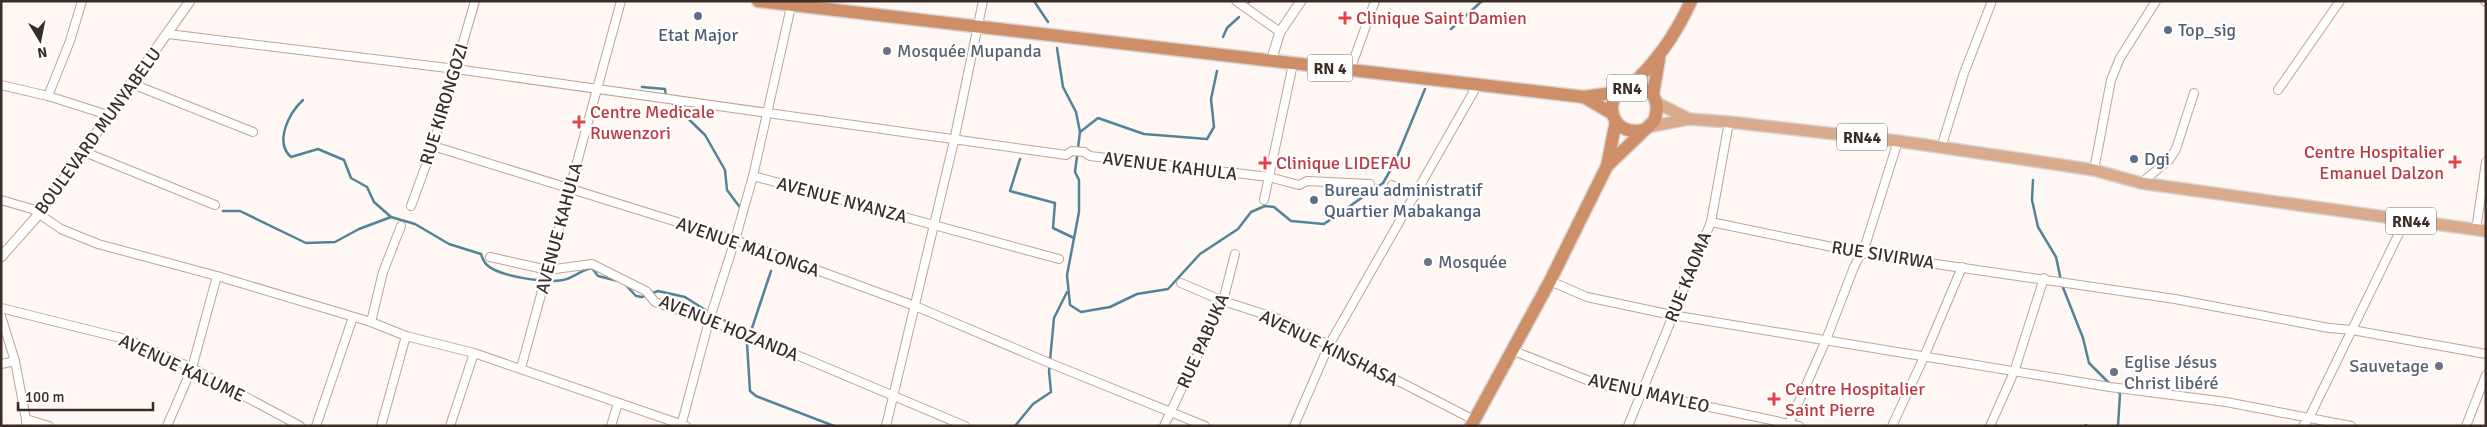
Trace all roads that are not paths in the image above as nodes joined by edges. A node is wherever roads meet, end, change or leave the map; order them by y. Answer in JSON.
{"nodes":[{"id":1,"x":82,"y":1,"type":"edge"},
{"id":2,"x":190,"y":1,"type":"edge"},
{"id":3,"x":475,"y":1,"type":"edge"},
{"id":4,"x":621,"y":1,"type":"edge"},
{"id":5,"x":758,"y":1,"type":"edge"},
{"id":6,"x":983,"y":1,"type":"edge"},
{"id":7,"x":1236,"y":1,"type":"edge"},
{"id":8,"x":1301,"y":1,"type":"edge"},
{"id":9,"x":1691,"y":1,"type":"edge"},
{"id":10,"x":1992,"y":1,"type":"edge"},
{"id":11,"x":2156,"y":1,"type":"edge"},
{"id":12,"x":2340,"y":1,"type":"edge"},
{"id":13,"x":1374,"y":2,"type":"edge"},
{"id":14,"x":792,"y":4,"type":"edge"},
{"id":15,"x":976,"y":28,"type":"junction"},
{"id":16,"x":1280,"y":32,"type":"junction"},
{"id":17,"x":168,"y":34,"type":"junction"},
{"id":18,"x":1660,"y":54,"type":"junction"},
{"id":19,"x":1271,"y":61,"type":"junction"},
{"id":20,"x":1293,"y":64,"type":"junction"},
{"id":21,"x":456,"y":69,"type":"junction"},
{"id":22,"x":1350,"y":70,"type":"junction"},
{"id":23,"x":130,"y":84,"type":"junction"},
{"id":24,"x":1478,"y":84,"type":"junction"},
{"id":25,"x":1,"y":86,"type":"edge"},
{"id":26,"x":596,"y":88,"type":"junction"},
{"id":27,"x":1624,"y":89,"type":"junction"},
{"id":28,"x":2278,"y":90,"type":"dead end"},
{"id":29,"x":2194,"y":93,"type":"dead end"},
{"id":30,"x":48,"y":96,"type":"junction"},
{"id":31,"x":1584,"y":97,"type":"junction"},
{"id":32,"x":1655,"y":99,"type":"junction"},
{"id":33,"x":768,"y":114,"type":"junction"},
{"id":34,"x":108,"y":115,"type":"junction"},
{"id":35,"x":1614,"y":118,"type":"junction"},
{"id":36,"x":1689,"y":119,"type":"junction"},
{"id":37,"x":1729,"y":122,"type":"junction"},
{"id":38,"x":1646,"y":129,"type":"junction"},
{"id":39,"x":253,"y":132,"type":"dead end"},
{"id":40,"x":954,"y":141,"type":"junction"},
{"id":41,"x":1898,"y":142,"type":"junction"},
{"id":42,"x":433,"y":146,"type":"junction"},
{"id":43,"x":1941,"y":148,"type":"junction"},
{"id":44,"x":82,"y":152,"type":"junction"},
{"id":45,"x":2486,"y":162,"type":"edge"},
{"id":46,"x":1607,"y":166,"type":"junction"},
{"id":47,"x":2094,"y":170,"type":"junction"},
{"id":48,"x":753,"y":176,"type":"junction"},
{"id":49,"x":1269,"y":177,"type":"junction"},
{"id":50,"x":2141,"y":183,"type":"junction"},
{"id":51,"x":1370,"y":184,"type":"dead end"},
{"id":52,"x":1392,"y":185,"type":"dead end"},
{"id":53,"x":569,"y":188,"type":"junction"},
{"id":54,"x":1415,"y":196,"type":"junction"},
{"id":55,"x":1,"y":200,"type":"edge"},
{"id":56,"x":1264,"y":200,"type":"dead end"},
{"id":57,"x":215,"y":205,"type":"dead end"},
{"id":58,"x":410,"y":206,"type":"dead end"},
{"id":59,"x":39,"y":214,"type":"junction"},
{"id":60,"x":2405,"y":221,"type":"junction"},
{"id":61,"x":1710,"y":222,"type":"junction"},
{"id":62,"x":932,"y":224,"type":"junction"},
{"id":63,"x":401,"y":226,"type":"dead end"},
{"id":64,"x":2481,"y":231,"type":"edge"},
{"id":65,"x":735,"y":240,"type":"junction"},
{"id":66,"x":1861,"y":253,"type":"junction"},
{"id":67,"x":1235,"y":254,"type":"dead end"},
{"id":68,"x":490,"y":256,"type":"dead end"},
{"id":69,"x":1,"y":257,"type":"edge"},
{"id":70,"x":1058,"y":259,"type":"dead end"},
{"id":71,"x":1962,"y":267,"type":"junction"},
{"id":72,"x":217,"y":276,"type":"junction"},
{"id":73,"x":546,"y":277,"type":"junction"},
{"id":74,"x":2044,"y":278,"type":"junction"},
{"id":75,"x":1550,"y":281,"type":"junction"},
{"id":76,"x":1181,"y":283,"type":"dead end"},
{"id":77,"x":1223,"y":301,"type":"junction"},
{"id":78,"x":915,"y":306,"type":"junction"},
{"id":79,"x":1,"y":308,"type":"edge"},
{"id":80,"x":1672,"y":314,"type":"junction"},
{"id":81,"x":1,"y":316,"type":"edge"},
{"id":82,"x":711,"y":316,"type":"junction"},
{"id":83,"x":353,"y":317,"type":"junction"},
{"id":84,"x":371,"y":322,"type":"junction"},
{"id":85,"x":2352,"y":330,"type":"junction"},
{"id":86,"x":406,"y":336,"type":"junction"},
{"id":87,"x":1826,"y":340,"type":"junction"},
{"id":88,"x":1329,"y":346,"type":"junction"},
{"id":89,"x":1514,"y":351,"type":"junction"},
{"id":90,"x":474,"y":353,"type":"junction"},
{"id":91,"x":2486,"y":354,"type":"edge"},
{"id":92,"x":1924,"y":357,"type":"junction"},
{"id":93,"x":15,"y":361,"type":"junction"},
{"id":94,"x":1,"y":364,"type":"edge"},
{"id":95,"x":192,"y":368,"type":"junction"},
{"id":96,"x":521,"y":368,"type":"junction"},
{"id":97,"x":2014,"y":372,"type":"junction"},
{"id":98,"x":2486,"y":375,"type":"edge"},
{"id":99,"x":1642,"y":394,"type":"junction"},
{"id":100,"x":894,"y":395,"type":"junction"},
{"id":101,"x":618,"y":403,"type":"junction"},
{"id":102,"x":1171,"y":412,"type":"junction"},
{"id":103,"x":2309,"y":418,"type":"junction"},
{"id":104,"x":26,"y":422,"type":"edge"},
{"id":105,"x":1473,"y":423,"type":"edge"},
{"id":106,"x":683,"y":425,"type":"edge"},
{"id":107,"x":1788,"y":425,"type":"edge"},
{"id":108,"x":48,"y":426,"type":"edge"},
{"id":109,"x":167,"y":426,"type":"edge"},
{"id":110,"x":300,"y":426,"type":"edge"},
{"id":111,"x":316,"y":426,"type":"edge"},
{"id":112,"x":381,"y":426,"type":"edge"},
{"id":113,"x":450,"y":426,"type":"edge"},
{"id":114,"x":611,"y":426,"type":"edge"},
{"id":115,"x":886,"y":426,"type":"edge"},
{"id":116,"x":965,"y":426,"type":"edge"},
{"id":117,"x":1164,"y":426,"type":"edge"},
{"id":118,"x":1205,"y":426,"type":"edge"},
{"id":119,"x":1294,"y":426,"type":"edge"},
{"id":120,"x":1628,"y":426,"type":"edge"},
{"id":121,"x":1799,"y":426,"type":"edge"},
{"id":122,"x":1892,"y":426,"type":"edge"},
{"id":123,"x":1990,"y":426,"type":"edge"},
{"id":124,"x":2304,"y":426,"type":"edge"},
{"id":125,"x":2351,"y":426,"type":"edge"},
{"id":126,"x":2466,"y":426,"type":"edge"}],
"edges":[{"from":1,"to":30,"type":"street"},
{"from":2,"to":17,"type":"street","name":"BOULEVARD MUNYABELU"},
{"from":3,"to":21,"type":"street","name":"RUE KIRONGOZI"},
{"from":4,"to":26,"type":"street","name":"AVENUE KAHULA"},
{"from":5,"to":14,"type":"highway","number":"RN 4"},
{"from":6,"to":15,"type":"street"},
{"from":7,"to":16,"type":"street"},
{"from":8,"to":16,"type":"street"},
{"from":9,"to":18,"type":"highway"},
{"from":10,"to":43,"type":"street"},
{"from":11,"to":47,"type":"street"},
{"from":12,"to":28,"type":"street"},
{"from":13,"to":22,"type":"street"},
{"from":14,"to":15,"type":"highway","number":"RN 4"},
{"from":14,"to":33,"type":"street"},
{"from":15,"to":19,"type":"highway","number":"RN 4"},
{"from":15,"to":40,"type":"street"},
{"from":16,"to":19,"type":"street"},
{"from":17,"to":21,"type":"street","name":"AVENUE KAHULA"},
{"from":17,"to":23,"type":"street","name":"BOULEVARD MUNYABELU"},
{"from":18,"to":27,"type":"highway"},
{"from":18,"to":32,"type":"highway"},
{"from":19,"to":20,"type":"highway","number":"RN 4"},
{"from":20,"to":22,"type":"highway","number":"RN 4"},
{"from":20,"to":49,"type":"street"},
{"from":21,"to":26,"type":"street","name":"AVENUE KAHULA"},
{"from":21,"to":42,"type":"street","name":"RUE KIRONGOZI"},
{"from":22,"to":24,"type":"highway","number":"RN 4"},
{"from":23,"to":34,"type":"street","name":"BOULEVARD MUNYABELU"},
{"from":23,"to":39,"type":"street"},
{"from":24,"to":31,"type":"highway","number":"RN 4"},
{"from":24,"to":54,"type":"street"},
{"from":25,"to":30,"type":"street"},
{"from":26,"to":33,"type":"street","name":"AVENUE KAHULA"},
{"from":26,"to":53,"type":"street","name":"AVENUE KAHULA"},
{"from":27,"to":31,"type":"highway","number":"RN4"},
{"from":27,"to":32,"type":"highway","number":"RN4"},
{"from":27,"to":35,"type":"highway","number":"RN4"},
{"from":29,"to":50,"type":"street"},
{"from":30,"to":34,"type":"street"},
{"from":31,"to":35,"type":"highway","number":"RN 4"},
{"from":32,"to":36,"type":"main road","number":"RN44"},
{"from":32,"to":38,"type":"highway","number":"RN4"},
{"from":33,"to":40,"type":"street","name":"AVENUE KAHULA"},
{"from":33,"to":48,"type":"street"},
{"from":34,"to":44,"type":"street","name":"BOULEVARD MUNYABELU"},
{"from":35,"to":38,"type":"highway","number":"RN4"},
{"from":35,"to":46,"type":"highway"},
{"from":36,"to":37,"type":"main road","number":"RN44"},
{"from":36,"to":38,"type":"main road","number":"RN44"},
{"from":37,"to":41,"type":"main road","number":"RN44"},
{"from":37,"to":61,"type":"street","name":"RUE KAOMA"},
{"from":38,"to":46,"type":"highway","number":"RN4"},
{"from":40,"to":49,"type":"street","name":"AVENUE KAHULA"},
{"from":40,"to":62,"type":"street"},
{"from":41,"to":43,"type":"main road","number":"RN44"},
{"from":41,"to":66,"type":"street"},
{"from":42,"to":53,"type":"street","name":"AVENUE MALONGA"},
{"from":42,"to":58,"type":"street","name":"RUE KIRONGOZI"},
{"from":43,"to":47,"type":"main road","number":"RN44"},
{"from":44,"to":57,"type":"street"},
{"from":44,"to":59,"type":"street","name":"BOULEVARD MUNYABELU"},
{"from":45,"to":64,"type":"street"},
{"from":46,"to":75,"type":"highway"},
{"from":47,"to":50,"type":"main road","number":"RN44"},
{"from":48,"to":62,"type":"street","name":"AVENUE NYANZA"},
{"from":48,"to":65,"type":"street"},
{"from":49,"to":51,"type":"street","name":"AVENUE KAHULA"},
{"from":49,"to":56,"type":"street"},
{"from":50,"to":60,"type":"main road","number":"RN44"},
{"from":52,"to":54,"type":"street"},
{"from":53,"to":65,"type":"street","name":"AVENUE MALONGA"},
{"from":53,"to":73,"type":"street","name":"AVENUE KAHULA"},
{"from":54,"to":88,"type":"street"},
{"from":55,"to":59,"type":"street"},
{"from":59,"to":69,"type":"street","name":"BOULEVARD MUNYABELU"},
{"from":59,"to":72,"type":"street"},
{"from":60,"to":64,"type":"main road","number":"RN44"},
{"from":60,"to":85,"type":"street"},
{"from":61,"to":66,"type":"street","name":"RUE SIVIRWA"},
{"from":61,"to":80,"type":"street","name":"RUE KAOMA"},
{"from":62,"to":70,"type":"street","name":"AVENUE NYANZA"},
{"from":62,"to":78,"type":"street"},
{"from":63,"to":84,"type":"street"},
{"from":65,"to":78,"type":"street","name":"AVENUE MALONGA"},
{"from":65,"to":82,"type":"street"},
{"from":66,"to":71,"type":"street","name":"RUE SIVIRWA"},
{"from":66,"to":87,"type":"street"},
{"from":67,"to":77,"type":"street","name":"RUE PABUKA"},
{"from":68,"to":73,"type":"street","name":"AVENUE HOZANDA"},
{"from":71,"to":74,"type":"street","name":"RUE SIVIRWA"},
{"from":71,"to":92,"type":"street"},
{"from":72,"to":83,"type":"street"},
{"from":72,"to":95,"type":"street"},
{"from":73,"to":82,"type":"street","name":"AVENUE HOZANDA"},
{"from":73,"to":96,"type":"street","name":"AVENUE KAHULA"},
{"from":74,"to":85,"type":"street","name":"RUE SIVIRWA"},
{"from":74,"to":97,"type":"street"},
{"from":75,"to":80,"type":"street"},
{"from":75,"to":89,"type":"highway"},
{"from":76,"to":77,"type":"street","name":"AVENUE KINSHASA"},
{"from":77,"to":88,"type":"street","name":"AVENUE KINSHASA"},
{"from":77,"to":102,"type":"street","name":"RUE PABUKA"},
{"from":78,"to":100,"type":"street"},
{"from":78,"to":102,"type":"street","name":"AVENUE MALONGA"},
{"from":79,"to":95,"type":"street","name":"AVENUE KALUME"},
{"from":80,"to":87,"type":"street"},
{"from":80,"to":99,"type":"street","name":"RUE KAOMA"},
{"from":81,"to":93,"type":"street"},
{"from":82,"to":100,"type":"street","name":"AVENUE HOZANDA"},
{"from":82,"to":106,"type":"street"},
{"from":83,"to":84,"type":"street"},
{"from":83,"to":111,"type":"street"},
{"from":84,"to":86,"type":"street"},
{"from":85,"to":91,"type":"street","name":"RUE SIVIRWA"},
{"from":85,"to":103,"type":"street"},
{"from":86,"to":90,"type":"street"},
{"from":86,"to":112,"type":"street"},
{"from":87,"to":92,"type":"street"},
{"from":87,"to":107,"type":"street"},
{"from":88,"to":105,"type":"street","name":"AVENUE KINSHASA"},
{"from":88,"to":119,"type":"street"},
{"from":89,"to":99,"type":"street","name":"AVENU MAYLEO"},
{"from":89,"to":105,"type":"highway"},
{"from":90,"to":96,"type":"street"},
{"from":90,"to":113,"type":"street"},
{"from":92,"to":97,"type":"street"},
{"from":92,"to":122,"type":"street"},
{"from":93,"to":94,"type":"street"},
{"from":93,"to":104,"type":"street"},
{"from":95,"to":109,"type":"street"},
{"from":95,"to":110,"type":"street","name":"AVENUE KALUME"},
{"from":96,"to":101,"type":"street"},
{"from":97,"to":103,"type":"street"},
{"from":97,"to":123,"type":"street"},
{"from":98,"to":126,"type":"street"},
{"from":99,"to":107,"type":"street","name":"AVENU MAYLEO"},
{"from":99,"to":120,"type":"street","name":"RUE KAOMA"},
{"from":100,"to":115,"type":"street"},
{"from":100,"to":116,"type":"street","name":"AVENUE HOZANDA"},
{"from":101,"to":106,"type":"street"},
{"from":101,"to":114,"type":"street"},
{"from":102,"to":117,"type":"street","name":"RUE PABUKA"},
{"from":102,"to":118,"type":"street","name":"AVENUE MALONGA"},
{"from":103,"to":124,"type":"street"},
{"from":103,"to":125,"type":"street"},
{"from":104,"to":108,"type":"street"},
{"from":107,"to":121,"type":"street","name":"AVENU MAYLEO"}]}
